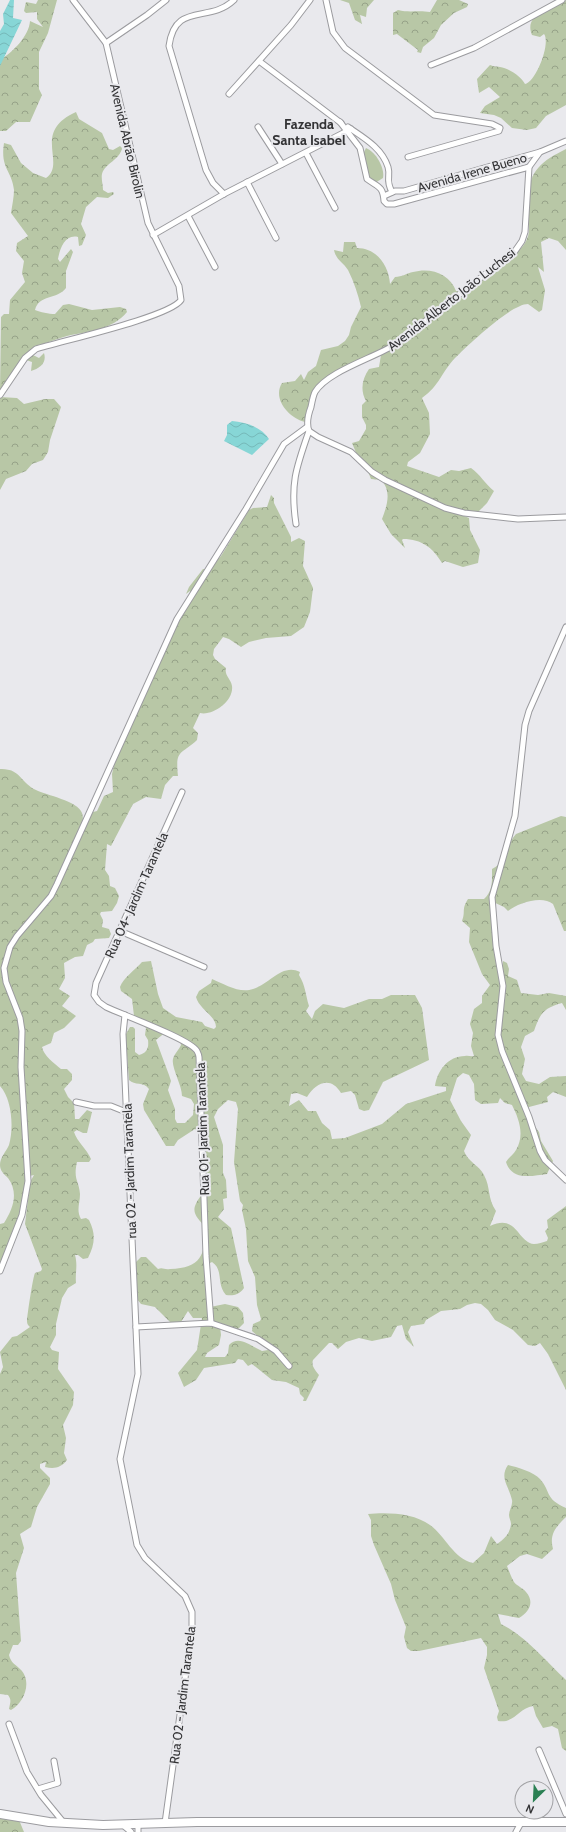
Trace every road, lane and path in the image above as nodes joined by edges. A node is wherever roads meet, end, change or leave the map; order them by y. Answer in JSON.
{"nodes":[{"id":1,"x":73,"y":0,"type":"edge"},
{"id":2,"x":166,"y":0,"type":"edge"},
{"id":3,"x":234,"y":0,"type":"edge"},
{"id":4,"x":310,"y":0,"type":"edge"},
{"id":5,"x":326,"y":0,"type":"edge"},
{"id":6,"x":562,"y":0,"type":"edge"},
{"id":7,"x":106,"y":43,"type":"junction"},
{"id":8,"x":259,"y":62,"type":"junction"},
{"id":9,"x":431,"y":65,"type":"dead end"},
{"id":10,"x":229,"y":94,"type":"dead end"},
{"id":11,"x":258,"y":127,"type":"dead end"},
{"id":12,"x":348,"y":130,"type":"junction"},
{"id":13,"x":566,"y":141,"type":"edge"},
{"id":14,"x":540,"y":152,"type":"junction"},
{"id":15,"x":306,"y":153,"type":"junction"},
{"id":16,"x":408,"y":157,"type":"dead end"},
{"id":17,"x":282,"y":164,"type":"junction"},
{"id":18,"x":529,"y":167,"type":"junction"},
{"id":19,"x":387,"y":179,"type":"junction"},
{"id":20,"x":247,"y":182,"type":"junction"},
{"id":21,"x":377,"y":185,"type":"junction"},
{"id":22,"x":404,"y":191,"type":"junction"},
{"id":23,"x":392,"y":192,"type":"junction"},
{"id":24,"x":224,"y":194,"type":"junction"},
{"id":25,"x":384,"y":196,"type":"junction"},
{"id":26,"x":406,"y":200,"type":"junction"},
{"id":27,"x":335,"y":208,"type":"dead end"},
{"id":28,"x":188,"y":216,"type":"junction"},
{"id":29,"x":153,"y":235,"type":"junction"},
{"id":30,"x":276,"y":238,"type":"dead end"},
{"id":31,"x":215,"y":267,"type":"dead end"},
{"id":32,"x":0,"y":395,"type":"edge"},
{"id":33,"x":308,"y":429,"type":"junction"},
{"id":34,"x":566,"y":517,"type":"edge"},
{"id":35,"x":296,"y":524,"type":"dead end"},
{"id":36,"x":566,"y":627,"type":"edge"},
{"id":37,"x":182,"y":792,"type":"dead end"},
{"id":38,"x":120,"y":931,"type":"junction"},
{"id":39,"x":204,"y":967,"type":"dead end"},
{"id":40,"x":95,"y":998,"type":"joint"},
{"id":41,"x":125,"y":1015,"type":"junction"},
{"id":42,"x":76,"y":1102,"type":"dead end"},
{"id":43,"x":126,"y":1112,"type":"junction"},
{"id":44,"x":566,"y":1180,"type":"edge"},
{"id":45,"x":0,"y":1271,"type":"edge"},
{"id":46,"x":211,"y":1323,"type":"junction"},
{"id":47,"x":136,"y":1327,"type":"junction"},
{"id":48,"x":289,"y":1366,"type":"dead end"},
{"id":49,"x":9,"y":1724,"type":"dead end"},
{"id":50,"x":539,"y":1750,"type":"dead end"},
{"id":51,"x":54,"y":1761,"type":"dead end"},
{"id":52,"x":38,"y":1789,"type":"junction"},
{"id":53,"x":0,"y":1814,"type":"edge"},
{"id":54,"x":566,"y":1814,"type":"edge"},
{"id":55,"x":522,"y":1821,"type":"junction"},
{"id":56,"x":566,"y":1822,"type":"edge"},
{"id":57,"x":64,"y":1823,"type":"junction"},
{"id":58,"x":165,"y":1823,"type":"junction"},
{"id":59,"x":117,"y":1827,"type":"edge"},
{"id":60,"x":138,"y":1828,"type":"edge"},
{"id":61,"x":131,"y":1832,"type":"edge"},
{"id":62,"x":516,"y":1832,"type":"edge"}],
"edges":[{"from":1,"to":7,"type":"street","name":"Avenida Abrão Birolin"},
{"from":2,"to":7,"type":"street"},
{"from":3,"to":24,"type":"street"},
{"from":4,"to":8,"type":"street"},
{"from":5,"to":16,"type":"street"},
{"from":6,"to":9,"type":"street"},
{"from":7,"to":29,"type":"street","name":"Avenida Abrão Birolin"},
{"from":8,"to":10,"type":"street"},
{"from":8,"to":12,"type":"street"},
{"from":11,"to":17,"type":"street"},
{"from":12,"to":15,"type":"street"},
{"from":12,"to":19,"type":"street"},
{"from":12,"to":21,"type":"street"},
{"from":13,"to":14,"type":"street"},
{"from":14,"to":18,"type":"street"},
{"from":14,"to":22,"type":"street","name":"Avenida Irene Bueno"},
{"from":15,"to":17,"type":"street"},
{"from":15,"to":27,"type":"street"},
{"from":17,"to":20,"type":"street"},
{"from":18,"to":26,"type":"street","name":"Avenida Irene Bueno"},
{"from":18,"to":33,"type":"street","name":"Avenida Alberto João Luchesi"},
{"from":19,"to":21,"type":"street"},
{"from":19,"to":23,"type":"street"},
{"from":20,"to":24,"type":"street"},
{"from":20,"to":30,"type":"street"},
{"from":21,"to":25,"type":"street"},
{"from":22,"to":23,"type":"street","name":"Avenida Irene Bueno"},
{"from":22,"to":26,"type":"street","name":"Avenida Irene Bueno"},
{"from":23,"to":25,"type":"street","name":"Avenida Irene Bueno"},
{"from":24,"to":28,"type":"street"},
{"from":25,"to":26,"type":"street","name":"Avenida Irene Bueno"},
{"from":28,"to":29,"type":"street"},
{"from":28,"to":31,"type":"street"},
{"from":29,"to":32,"type":"street","name":"Avenida Abrão Birolin"},
{"from":33,"to":34,"type":"street"},
{"from":33,"to":35,"type":"street"},
{"from":33,"to":45,"type":"street"},
{"from":36,"to":44,"type":"street"},
{"from":37,"to":38,"type":"street","name":"Rua 04- Jardim Tarantela"},
{"from":38,"to":39,"type":"street"},
{"from":38,"to":40,"type":"street","name":"Rua 04- Jardim Tarantela"},
{"from":40,"to":41,"type":"street","name":"Rua 01- Jardim Tarantela"},
{"from":41,"to":43,"type":"street","name":"rua 02 - Jardim Tarantela"},
{"from":41,"to":46,"type":"street","name":"Rua 01- Jardim Tarantela"},
{"from":42,"to":43,"type":"street"},
{"from":43,"to":47,"type":"street","name":"rua 02 - Jardim Tarantela"},
{"from":46,"to":47,"type":"street"},
{"from":46,"to":48,"type":"street"},
{"from":47,"to":58,"type":"street","name":"Rua 02 - Jardim Tarantela"},
{"from":49,"to":52,"type":"street"},
{"from":50,"to":54,"type":"street"},
{"from":51,"to":52,"type":"street"},
{"from":52,"to":57,"type":"street"},
{"from":53,"to":57,"type":"main road"},
{"from":55,"to":56,"type":"main road"},
{"from":55,"to":58,"type":"main road"},
{"from":55,"to":62,"type":"street"},
{"from":57,"to":59,"type":"main road"},
{"from":58,"to":60,"type":"main road"},
{"from":59,"to":60,"type":"main road"},
{"from":59,"to":61,"type":"street"}]}
